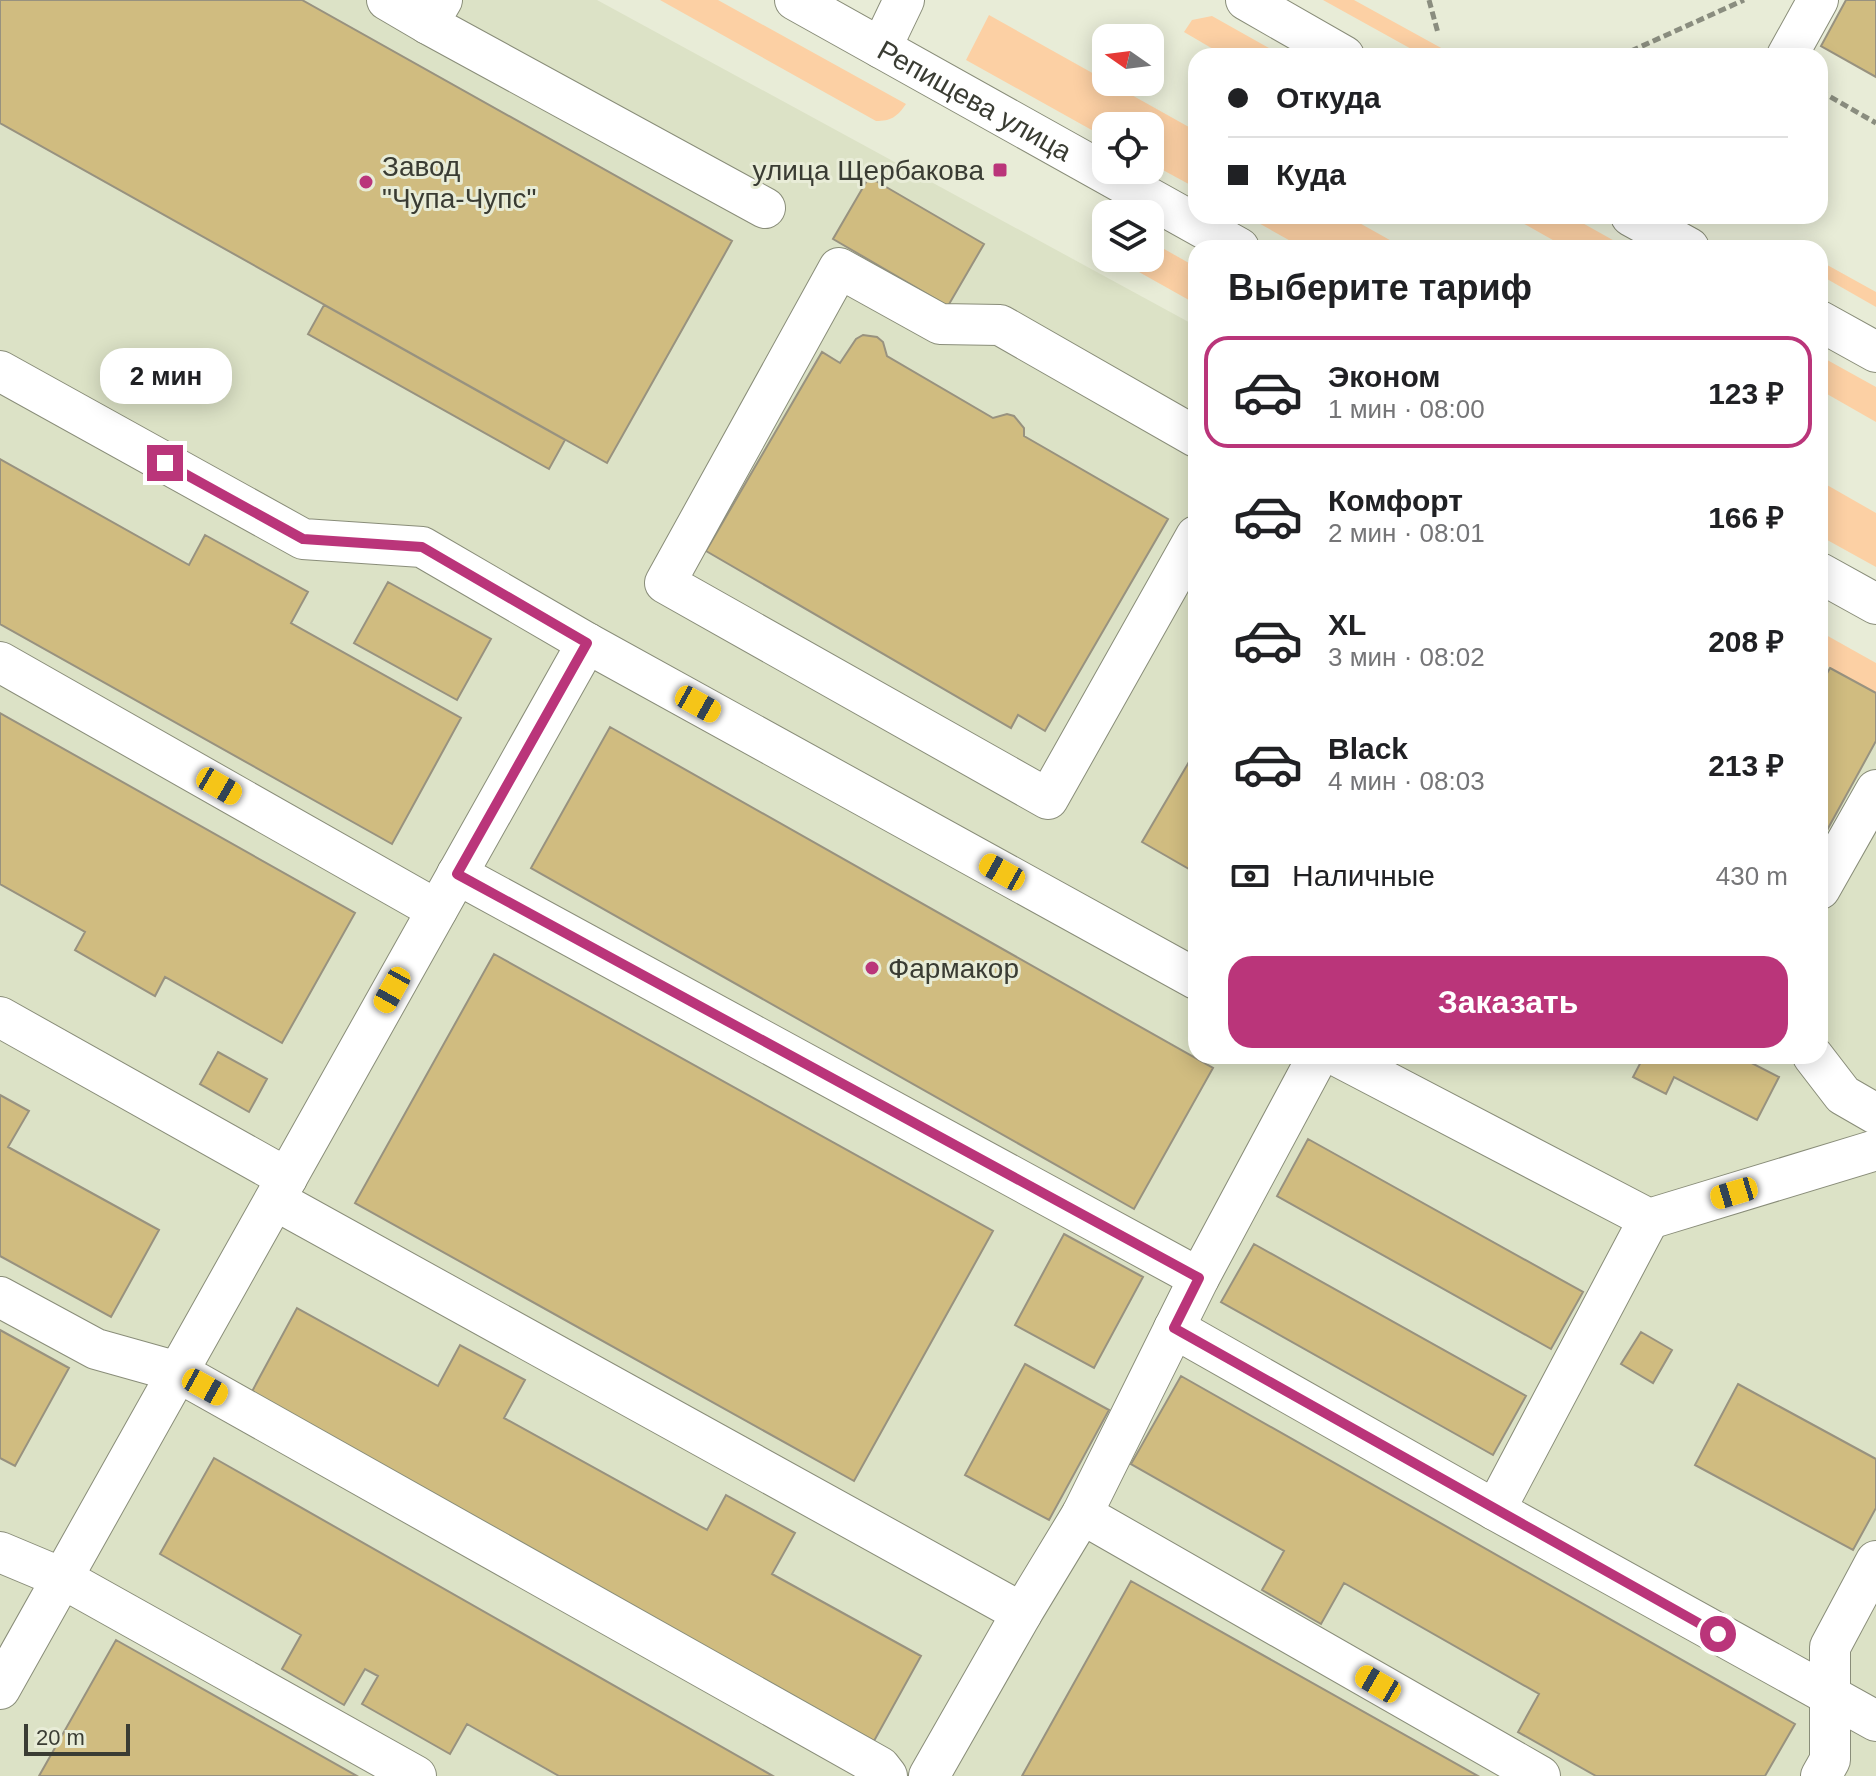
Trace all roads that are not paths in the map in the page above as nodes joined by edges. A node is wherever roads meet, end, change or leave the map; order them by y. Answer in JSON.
{"nodes":[{"id":1,"x":387,"y":0,"type":"edge"},
{"id":2,"x":795,"y":0,"type":"edge"},
{"id":3,"x":904,"y":0,"type":"edge"},
{"id":4,"x":1246,"y":0,"type":"edge"},
{"id":5,"x":1818,"y":0,"type":"edge"},
{"id":6,"x":435,"y":12,"type":"edge"},
{"id":7,"x":881,"y":48,"type":"junction"},
{"id":8,"x":1330,"y":48,"type":"edge"},
{"id":9,"x":1791,"y":48,"type":"edge"},
{"id":10,"x":765,"y":208,"type":"dead end"},
{"id":11,"x":1188,"y":220,"type":"edge"},
{"id":12,"x":1196,"y":224,"type":"edge"},
{"id":13,"x":1655,"y":224,"type":"edge"},
{"id":14,"x":1690,"y":236,"type":"edge"},
{"id":15,"x":1225,"y":240,"type":"edge"},
{"id":16,"x":1828,"y":325,"type":"edge"},
{"id":17,"x":1876,"y":352,"type":"edge"},
{"id":18,"x":0,"y":371,"type":"edge"},
{"id":19,"x":1188,"y":432,"type":"edge"},
{"id":20,"x":1188,"y":550,"type":"edge"},
{"id":21,"x":1828,"y":577,"type":"edge"},
{"id":22,"x":1876,"y":604,"type":"edge"},
{"id":23,"x":587,"y":643,"type":"junction"},
{"id":24,"x":0,"y":662,"type":"edge"},
{"id":25,"x":1876,"y":790,"type":"edge"},
{"id":26,"x":457,"y":874,"type":"junction"},
{"id":27,"x":1828,"y":875,"type":"edge"},
{"id":28,"x":437,"y":910,"type":"junction"},
{"id":29,"x":1188,"y":975,"type":"edge"},
{"id":30,"x":0,"y":1017,"type":"edge"},
{"id":31,"x":1314,"y":1064,"type":"edge"},
{"id":32,"x":1352,"y":1064,"type":"edge"},
{"id":33,"x":1819,"y":1064,"type":"edge"},
{"id":34,"x":1876,"y":1114,"type":"edge"},
{"id":35,"x":1876,"y":1150,"type":"edge"},
{"id":36,"x":281,"y":1189,"type":"junction"},
{"id":37,"x":1649,"y":1219,"type":"junction"},
{"id":38,"x":1199,"y":1278,"type":"junction"},
{"id":39,"x":0,"y":1297,"type":"edge"},
{"id":40,"x":1174,"y":1328,"type":"junction"},
{"id":41,"x":178,"y":1372,"type":"junction"},
{"id":42,"x":1495,"y":1510,"type":"junction"},
{"id":43,"x":1082,"y":1514,"type":"junction"},
{"id":44,"x":0,"y":1552,"type":"edge"},
{"id":45,"x":1876,"y":1561,"type":"edge"},
{"id":46,"x":62,"y":1578,"type":"junction"},
{"id":47,"x":1022,"y":1613,"type":"junction"},
{"id":48,"x":0,"y":1689,"type":"edge"},
{"id":49,"x":1830,"y":1696,"type":"junction"},
{"id":50,"x":1876,"y":1721,"type":"edge"},
{"id":51,"x":416,"y":1776,"type":"edge"},
{"id":52,"x":887,"y":1776,"type":"edge"},
{"id":53,"x":929,"y":1776,"type":"edge"},
{"id":54,"x":1540,"y":1776,"type":"edge"},
{"id":55,"x":1821,"y":1776,"type":"edge"}],
"edges":[{"from":1,"to":6,"type":"street"},
{"from":2,"to":7,"type":"street","name":"Репищева улица"},
{"from":3,"to":7,"type":"street"},
{"from":4,"to":8,"type":"street"},
{"from":5,"to":9,"type":"street"},
{"from":6,"to":10,"type":"street"},
{"from":7,"to":11,"type":"street","name":"Репищева улица"},
{"from":12,"to":15,"type":"street","name":"Репищева улица"},
{"from":13,"to":14,"type":"street"},
{"from":16,"to":17,"type":"street"},
{"from":18,"to":23,"type":"street"},
{"from":19,"to":20,"type":"street"},
{"from":21,"to":22,"type":"street"},
{"from":23,"to":26,"type":"street"},
{"from":23,"to":29,"type":"street"},
{"from":24,"to":28,"type":"street"},
{"from":25,"to":27,"type":"street"},
{"from":26,"to":28,"type":"street"},
{"from":26,"to":38,"type":"street"},
{"from":28,"to":36,"type":"street"},
{"from":30,"to":36,"type":"street"},
{"from":31,"to":38,"type":"street"},
{"from":32,"to":37,"type":"street"},
{"from":33,"to":34,"type":"street"},
{"from":35,"to":37,"type":"street"},
{"from":36,"to":41,"type":"street"},
{"from":36,"to":47,"type":"street"},
{"from":37,"to":42,"type":"street"},
{"from":38,"to":40,"type":"street"},
{"from":39,"to":41,"type":"street"},
{"from":40,"to":42,"type":"street"},
{"from":40,"to":43,"type":"street"},
{"from":41,"to":46,"type":"street"},
{"from":41,"to":52,"type":"street"},
{"from":42,"to":49,"type":"street"},
{"from":43,"to":47,"type":"street"},
{"from":43,"to":54,"type":"street"},
{"from":44,"to":46,"type":"street"},
{"from":45,"to":49,"type":"street"},
{"from":46,"to":48,"type":"street"},
{"from":46,"to":51,"type":"street"},
{"from":47,"to":53,"type":"street"},
{"from":49,"to":50,"type":"street"},
{"from":49,"to":55,"type":"street"}]}
